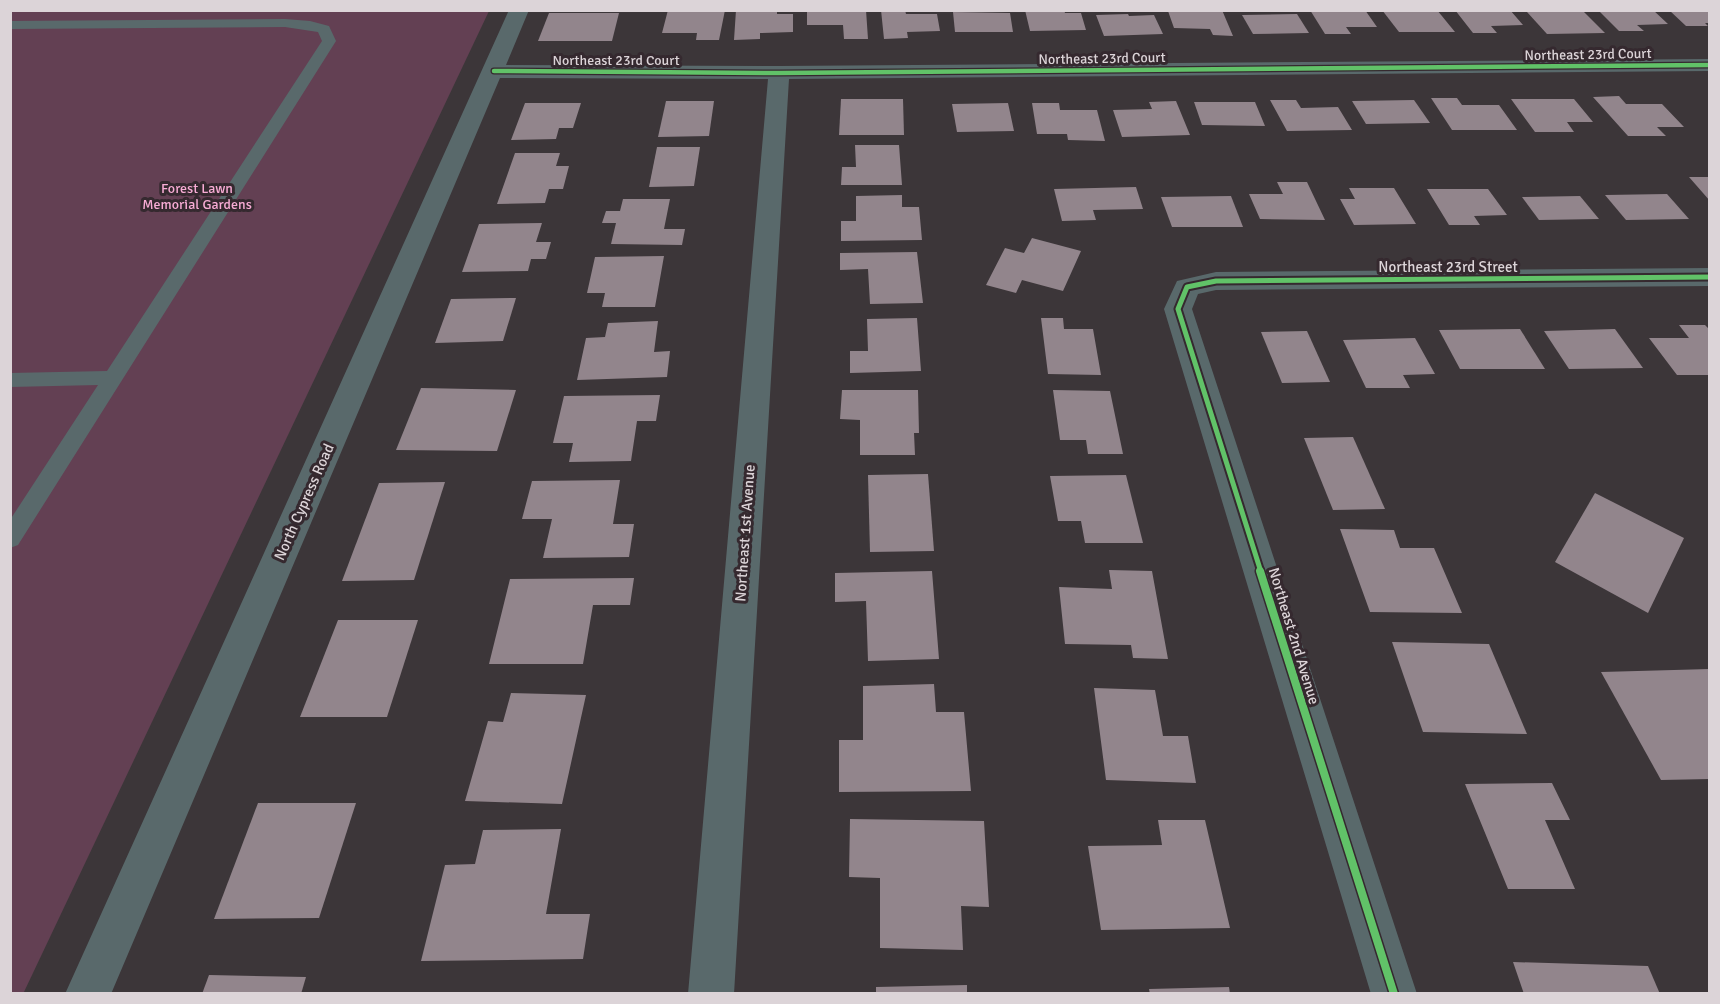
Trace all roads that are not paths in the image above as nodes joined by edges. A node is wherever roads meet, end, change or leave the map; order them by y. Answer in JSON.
{"nodes":[{"id":1,"x":519,"y":10,"type":"edge"},
{"id":2,"x":13,"y":28,"type":"edge"},
{"id":3,"x":1710,"y":65,"type":"edge"},
{"id":4,"x":494,"y":71,"type":"junction"},
{"id":5,"x":779,"y":73,"type":"junction"},
{"id":6,"x":1710,"y":277,"type":"edge"},
{"id":7,"x":1187,"y":287,"type":"joint"},
{"id":8,"x":113,"y":378,"type":"junction"},
{"id":9,"x":10,"y":380,"type":"edge"},
{"id":10,"x":10,"y":539,"type":"edge"},
{"id":11,"x":88,"y":993,"type":"edge"},
{"id":12,"x":711,"y":993,"type":"edge"},
{"id":13,"x":1394,"y":993,"type":"edge"}],
"edges":[{"from":1,"to":4,"type":"street","name":"North Cypress Road"},
{"from":2,"to":8,"type":"lane"},
{"from":3,"to":5,"type":"street","name":"Northeast 23rd Court"},
{"from":4,"to":5,"type":"street","name":"Northeast 23rd Court"},
{"from":4,"to":11,"type":"street","name":"North Cypress Road"},
{"from":5,"to":12,"type":"street","name":"Northeast 1st Avenue"},
{"from":6,"to":7,"type":"street","name":"Northeast 23rd Street"},
{"from":7,"to":13,"type":"street","name":"Northeast 2nd Avenue"},
{"from":8,"to":9,"type":"lane"},
{"from":8,"to":10,"type":"lane"}]}
